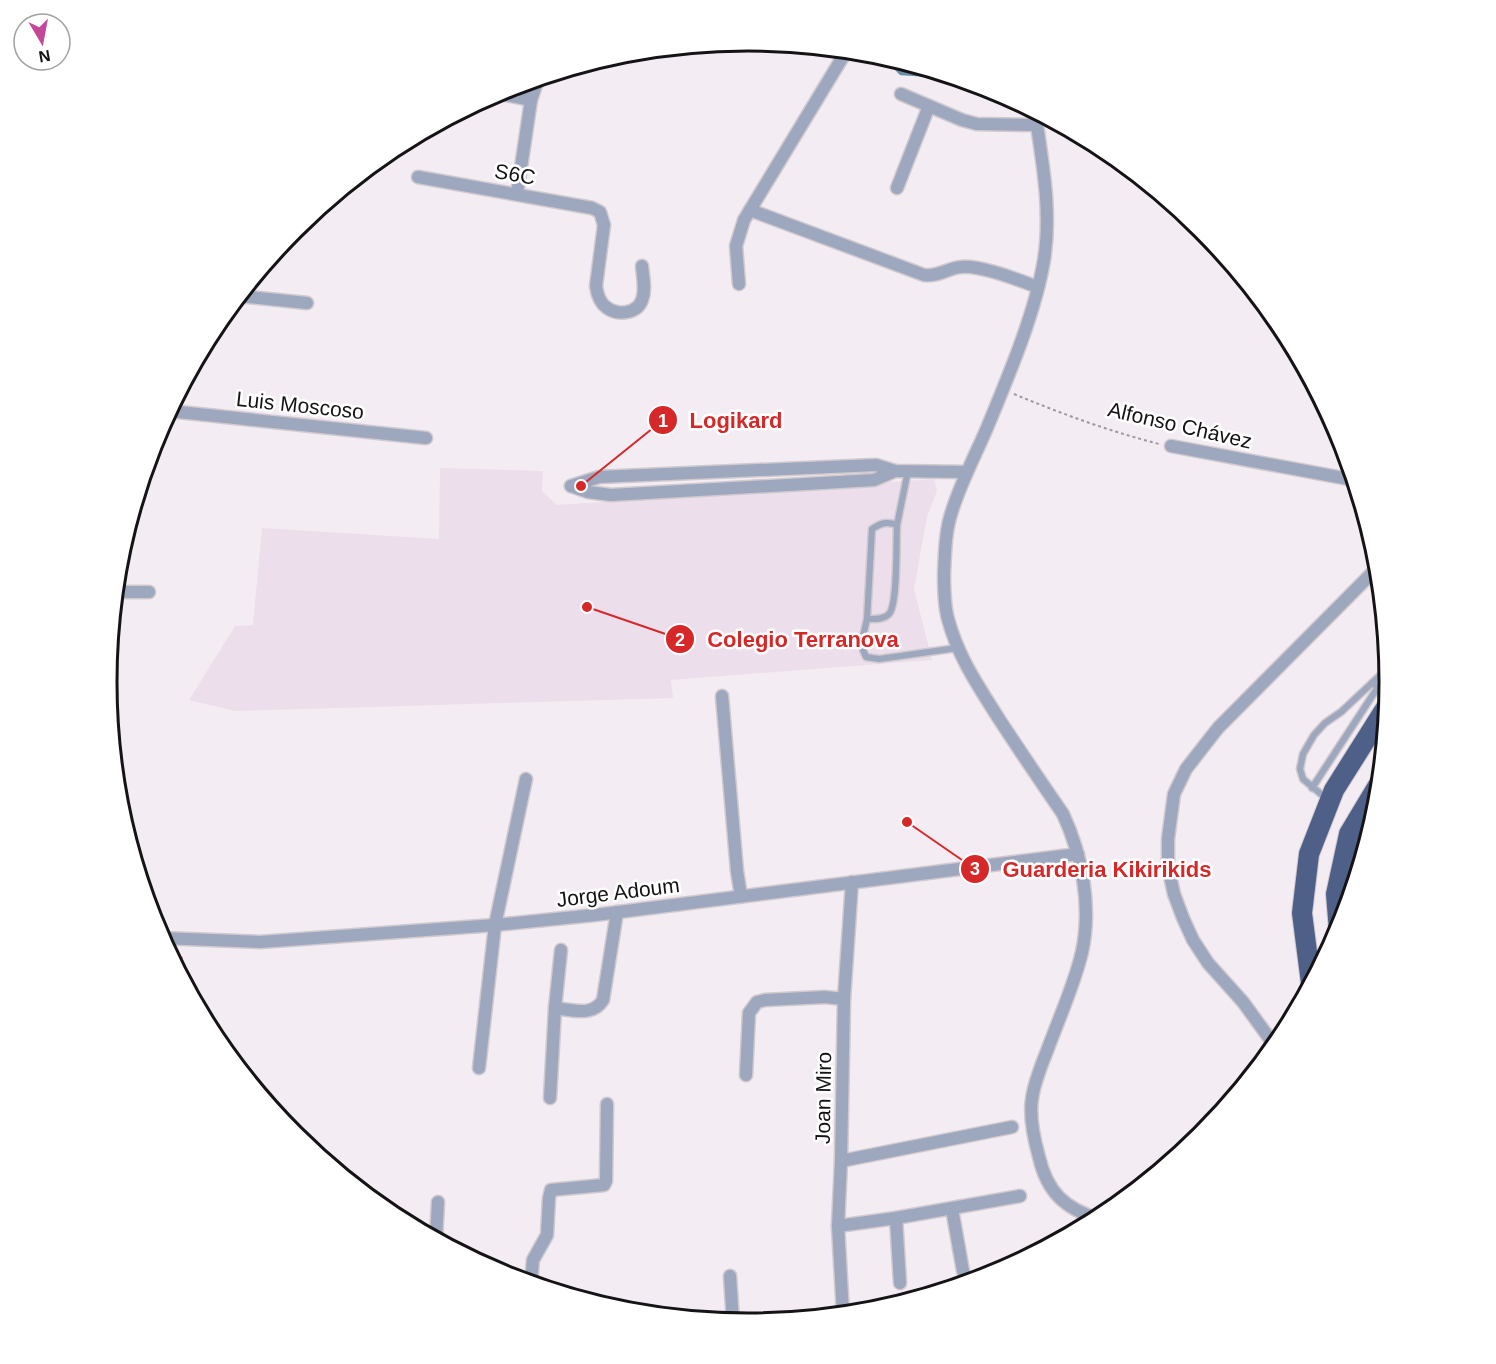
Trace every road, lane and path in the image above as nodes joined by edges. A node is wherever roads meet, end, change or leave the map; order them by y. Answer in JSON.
{"nodes":[{"id":1,"x":842,"y":58,"type":"edge"},
{"id":2,"x":533,"y":89,"type":"edge"},
{"id":3,"x":529,"y":90,"type":"edge"},
{"id":4,"x":901,"y":93,"type":"dead end"},
{"id":5,"x":514,"y":96,"type":"edge"},
{"id":6,"x":528,"y":99,"type":"junction"},
{"id":7,"x":930,"y":106,"type":"junction"},
{"id":8,"x":1032,"y":118,"type":"edge"},
{"id":9,"x":1036,"y":121,"type":"edge"},
{"id":10,"x":418,"y":177,"type":"dead end"},
{"id":11,"x":897,"y":188,"type":"dead end"},
{"id":12,"x":514,"y":194,"type":"junction"},
{"id":13,"x":750,"y":210,"type":"junction"},
{"id":14,"x":642,"y":266,"type":"dead end"},
{"id":15,"x":739,"y":284,"type":"dead end"},
{"id":16,"x":1038,"y":287,"type":"junction"},
{"id":17,"x":248,"y":297,"type":"edge"},
{"id":18,"x":307,"y":303,"type":"dead end"},
{"id":19,"x":1003,"y":389,"type":"junction"},
{"id":20,"x":178,"y":412,"type":"edge"},
{"id":21,"x":426,"y":438,"type":"dead end"},
{"id":22,"x":1171,"y":446,"type":"joint"},
{"id":23,"x":746,"y":470,"type":"junction"},
{"id":24,"x":902,"y":471,"type":"junction"},
{"id":25,"x":966,"y":472,"type":"junction"},
{"id":26,"x":1346,"y":478,"type":"edge"},
{"id":27,"x":747,"y":488,"type":"junction"},
{"id":28,"x":897,"y":525,"type":"junction"},
{"id":29,"x":1370,"y":575,"type":"edge"},
{"id":30,"x":123,"y":592,"type":"edge"},
{"id":31,"x":150,"y":592,"type":"dead end"},
{"id":32,"x":867,"y":619,"type":"junction"},
{"id":33,"x":957,"y":648,"type":"junction"},
{"id":34,"x":1379,"y":680,"type":"edge"},
{"id":35,"x":1375,"y":685,"type":"junction"},
{"id":36,"x":1379,"y":688,"type":"edge"},
{"id":37,"x":722,"y":696,"type":"dead end"},
{"id":38,"x":1378,"y":720,"type":"edge"},
{"id":39,"x":526,"y":778,"type":"dead end"},
{"id":40,"x":1312,"y":788,"type":"junction"},
{"id":41,"x":1330,"y":802,"type":"junction"},
{"id":42,"x":1368,"y":802,"type":"edge"},
{"id":43,"x":1078,"y":854,"type":"junction"},
{"id":44,"x":852,"y":882,"type":"junction"},
{"id":45,"x":741,"y":896,"type":"junction"},
{"id":46,"x":1337,"y":908,"type":"edge"},
{"id":47,"x":617,"y":912,"type":"junction"},
{"id":48,"x":495,"y":925,"type":"junction"},
{"id":49,"x":172,"y":938,"type":"edge"},
{"id":50,"x":561,"y":950,"type":"dead end"},
{"id":51,"x":1309,"y":970,"type":"edge"},
{"id":52,"x":844,"y":999,"type":"junction"},
{"id":53,"x":555,"y":1008,"type":"junction"},
{"id":54,"x":1269,"y":1038,"type":"edge"},
{"id":55,"x":479,"y":1068,"type":"dead end"},
{"id":56,"x":746,"y":1075,"type":"dead end"},
{"id":57,"x":550,"y":1098,"type":"dead end"},
{"id":58,"x":607,"y":1104,"type":"dead end"},
{"id":59,"x":1012,"y":1127,"type":"dead end"},
{"id":60,"x":841,"y":1161,"type":"junction"},
{"id":61,"x":1020,"y":1196,"type":"dead end"},
{"id":62,"x":438,"y":1202,"type":"dead end"},
{"id":63,"x":952,"y":1209,"type":"junction"},
{"id":64,"x":1087,"y":1214,"type":"edge"},
{"id":65,"x":896,"y":1218,"type":"junction"},
{"id":66,"x":838,"y":1226,"type":"junction"},
{"id":67,"x":436,"y":1230,"type":"edge"},
{"id":68,"x":963,"y":1271,"type":"dead end"},
{"id":69,"x":532,"y":1275,"type":"edge"},
{"id":70,"x":730,"y":1276,"type":"dead end"},
{"id":71,"x":900,"y":1283,"type":"dead end"},
{"id":72,"x":843,"y":1306,"type":"edge"},
{"id":73,"x":732,"y":1313,"type":"edge"}],
"edges":[{"from":1,"to":13,"type":"street"},
{"from":2,"to":6,"type":"street"},
{"from":3,"to":6,"type":"street"},
{"from":4,"to":7,"type":"street"},
{"from":5,"to":6,"type":"street"},
{"from":6,"to":12,"type":"street"},
{"from":7,"to":8,"type":"street"},
{"from":7,"to":11,"type":"street"},
{"from":9,"to":16,"type":"street"},
{"from":10,"to":12,"type":"street","name":"S6C"},
{"from":12,"to":14,"type":"street","name":"S6C"},
{"from":13,"to":15,"type":"street"},
{"from":13,"to":16,"type":"street"},
{"from":16,"to":19,"type":"street"},
{"from":17,"to":18,"type":"street"},
{"from":19,"to":22,"type":"path","name":"Alfonso Chávez"},
{"from":19,"to":25,"type":"street"},
{"from":20,"to":21,"type":"street","name":"Luis Moscoso"},
{"from":22,"to":26,"type":"street","name":"Alfonso Chávez"},
{"from":23,"to":24,"type":"street"},
{"from":23,"to":27,"type":"street"},
{"from":23,"to":27,"type":"street"},
{"from":24,"to":25,"type":"street"},
{"from":24,"to":27,"type":"street"},
{"from":24,"to":28,"type":"lane"},
{"from":25,"to":33,"type":"street"},
{"from":28,"to":32,"type":"lane"},
{"from":28,"to":32,"type":"lane"},
{"from":29,"to":54,"type":"street"},
{"from":30,"to":31,"type":"street"},
{"from":32,"to":33,"type":"lane"},
{"from":33,"to":43,"type":"street"},
{"from":34,"to":35,"type":"lane"},
{"from":35,"to":36,"type":"lane"},
{"from":35,"to":40,"type":"lane"},
{"from":35,"to":40,"type":"lane"},
{"from":37,"to":45,"type":"street"},
{"from":38,"to":41,"type":"highway"},
{"from":39,"to":48,"type":"street"},
{"from":40,"to":41,"type":"lane"},
{"from":41,"to":51,"type":"highway"},
{"from":42,"to":46,"type":"highway"},
{"from":43,"to":44,"type":"street","name":"Jorge Adoum"},
{"from":43,"to":64,"type":"street"},
{"from":44,"to":45,"type":"street","name":"Jorge Adoum"},
{"from":44,"to":52,"type":"street","name":"Joan Miro"},
{"from":45,"to":47,"type":"street","name":"Jorge Adoum"},
{"from":47,"to":48,"type":"street","name":"Jorge Adoum"},
{"from":47,"to":53,"type":"street"},
{"from":48,"to":49,"type":"street","name":"Jorge Adoum"},
{"from":48,"to":55,"type":"street"},
{"from":50,"to":53,"type":"street"},
{"from":52,"to":56,"type":"street"},
{"from":52,"to":60,"type":"street","name":"Joan Miro"},
{"from":53,"to":57,"type":"street"},
{"from":58,"to":69,"type":"street"},
{"from":59,"to":60,"type":"street"},
{"from":60,"to":66,"type":"street","name":"Joan Miro"},
{"from":61,"to":63,"type":"street"},
{"from":62,"to":67,"type":"street"},
{"from":63,"to":65,"type":"street"},
{"from":63,"to":68,"type":"street"},
{"from":65,"to":66,"type":"street"},
{"from":65,"to":71,"type":"street"},
{"from":66,"to":72,"type":"street","name":"Joan Miro"},
{"from":70,"to":73,"type":"street"}]}
